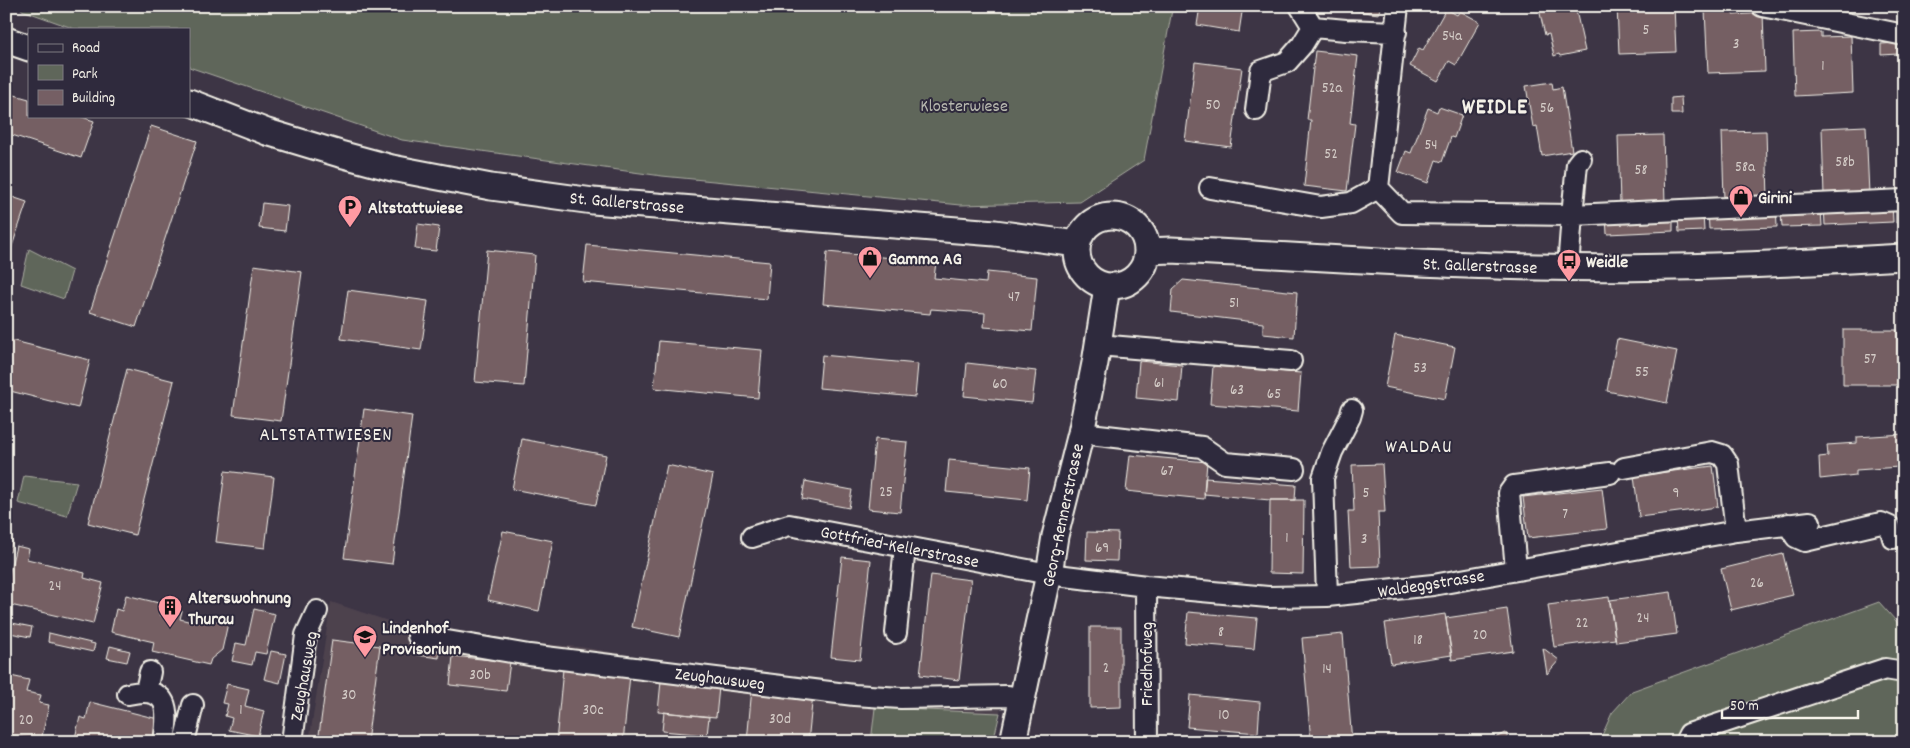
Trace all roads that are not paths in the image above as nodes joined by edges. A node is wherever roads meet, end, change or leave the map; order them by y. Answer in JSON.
{"nodes":[{"id":1,"x":1300,"y":6,"type":"edge"},
{"id":2,"x":1398,"y":6,"type":"edge"},
{"id":3,"x":1762,"y":6,"type":"edge"},
{"id":4,"x":1312,"y":27,"type":"junction"},
{"id":5,"x":1396,"y":32,"type":"junction"},
{"id":6,"x":1904,"y":35,"type":"edge"},
{"id":7,"x":6,"y":40,"type":"edge"},
{"id":8,"x":28,"y":48,"type":"edge"},
{"id":9,"x":190,"y":102,"type":"edge"},
{"id":10,"x":1256,"y":110,"type":"dead end"},
{"id":11,"x":1582,"y":159,"type":"dead end"},
{"id":12,"x":1210,"y":188,"type":"dead end"},
{"id":13,"x":1378,"y":188,"type":"junction"},
{"id":14,"x":1904,"y":200,"type":"edge"},
{"id":15,"x":1572,"y":215,"type":"junction"},
{"id":16,"x":1077,"y":244,"type":"junction"},
{"id":17,"x":1147,"y":251,"type":"junction"},
{"id":18,"x":1904,"y":257,"type":"edge"},
{"id":19,"x":1568,"y":268,"type":"junction"},
{"id":20,"x":1107,"y":287,"type":"junction"},
{"id":21,"x":1098,"y":345,"type":"junction"},
{"id":22,"x":1291,"y":361,"type":"dead end"},
{"id":23,"x":1352,"y":410,"type":"dead end"},
{"id":24,"x":1080,"y":433,"type":"junction"},
{"id":25,"x":1294,"y":469,"type":"dead end"},
{"id":26,"x":1810,"y":522,"type":"dead end"},
{"id":27,"x":1788,"y":524,"type":"junction"},
{"id":28,"x":1736,"y":531,"type":"junction"},
{"id":29,"x":752,"y":537,"type":"dead end"},
{"id":30,"x":1893,"y":538,"type":"dead end"},
{"id":31,"x":905,"y":547,"type":"junction"},
{"id":32,"x":1516,"y":569,"type":"junction"},
{"id":33,"x":1049,"y":574,"type":"junction"},
{"id":34,"x":1146,"y":586,"type":"junction"},
{"id":35,"x":1327,"y":596,"type":"junction"},
{"id":36,"x":317,"y":611,"type":"dead end"},
{"id":37,"x":896,"y":632,"type":"dead end"},
{"id":38,"x":418,"y":636,"type":"dead end"},
{"id":39,"x":1904,"y":672,"type":"edge"},
{"id":40,"x":141,"y":686,"type":"dead end"},
{"id":41,"x":1023,"y":699,"type":"junction"},
{"id":42,"x":193,"y":705,"type":"dead end"},
{"id":43,"x":164,"y":742,"type":"edge"},
{"id":44,"x":184,"y":742,"type":"edge"},
{"id":45,"x":292,"y":742,"type":"edge"},
{"id":46,"x":1013,"y":742,"type":"edge"},
{"id":47,"x":1147,"y":742,"type":"edge"},
{"id":48,"x":1685,"y":742,"type":"edge"}],
"edges":[{"from":1,"to":4,"type":"street"},
{"from":2,"to":5,"type":"street"},
{"from":3,"to":6,"type":"street"},
{"from":4,"to":5,"type":"street"},
{"from":4,"to":10,"type":"street"},
{"from":5,"to":13,"type":"street"},
{"from":7,"to":8,"type":"main road"},
{"from":9,"to":16,"type":"main road","name":"St. Gallerstrasse"},
{"from":11,"to":15,"type":"street"},
{"from":12,"to":13,"type":"street"},
{"from":13,"to":15,"type":"street"},
{"from":14,"to":15,"type":"street"},
{"from":15,"to":19,"type":"street"},
{"from":16,"to":17,"type":"main road"},
{"from":16,"to":20,"type":"main road"},
{"from":17,"to":19,"type":"main road","name":"St. Gallerstrasse"},
{"from":17,"to":20,"type":"main road"},
{"from":18,"to":19,"type":"main road","name":"St. Gallerstrasse"},
{"from":20,"to":21,"type":"main road","name":"Georg-Rennerstrasse"},
{"from":21,"to":22,"type":"street"},
{"from":21,"to":24,"type":"main road","name":"Georg-Rennerstrasse"},
{"from":23,"to":35,"type":"street"},
{"from":24,"to":25,"type":"street"},
{"from":24,"to":33,"type":"main road","name":"Georg-Rennerstrasse"},
{"from":26,"to":27,"type":"street","name":"Waldeggstrasse"},
{"from":27,"to":28,"type":"street","name":"Waldeggstrasse"},
{"from":27,"to":30,"type":"street"},
{"from":28,"to":32,"type":"street","name":"Waldeggstrasse"},
{"from":28,"to":32,"type":"street"},
{"from":29,"to":31,"type":"street","name":"Gottfried-Kellerstrasse"},
{"from":31,"to":33,"type":"street","name":"Gottfried-Kellerstrasse"},
{"from":31,"to":37,"type":"street"},
{"from":32,"to":35,"type":"street","name":"Waldeggstrasse"},
{"from":33,"to":34,"type":"street","name":"Waldeggstrasse"},
{"from":33,"to":41,"type":"main road","name":"Georg-Rennerstrasse"},
{"from":34,"to":35,"type":"street","name":"Waldeggstrasse"},
{"from":34,"to":47,"type":"street","name":"Friedhofweg"},
{"from":36,"to":45,"type":"street","name":"Zeughausweg"},
{"from":38,"to":41,"type":"street","name":"Zeughausweg"},
{"from":39,"to":48,"type":"street"},
{"from":40,"to":43,"type":"street"},
{"from":41,"to":46,"type":"main road","name":"Georg-Rennerstrasse"},
{"from":42,"to":44,"type":"street"}]}
